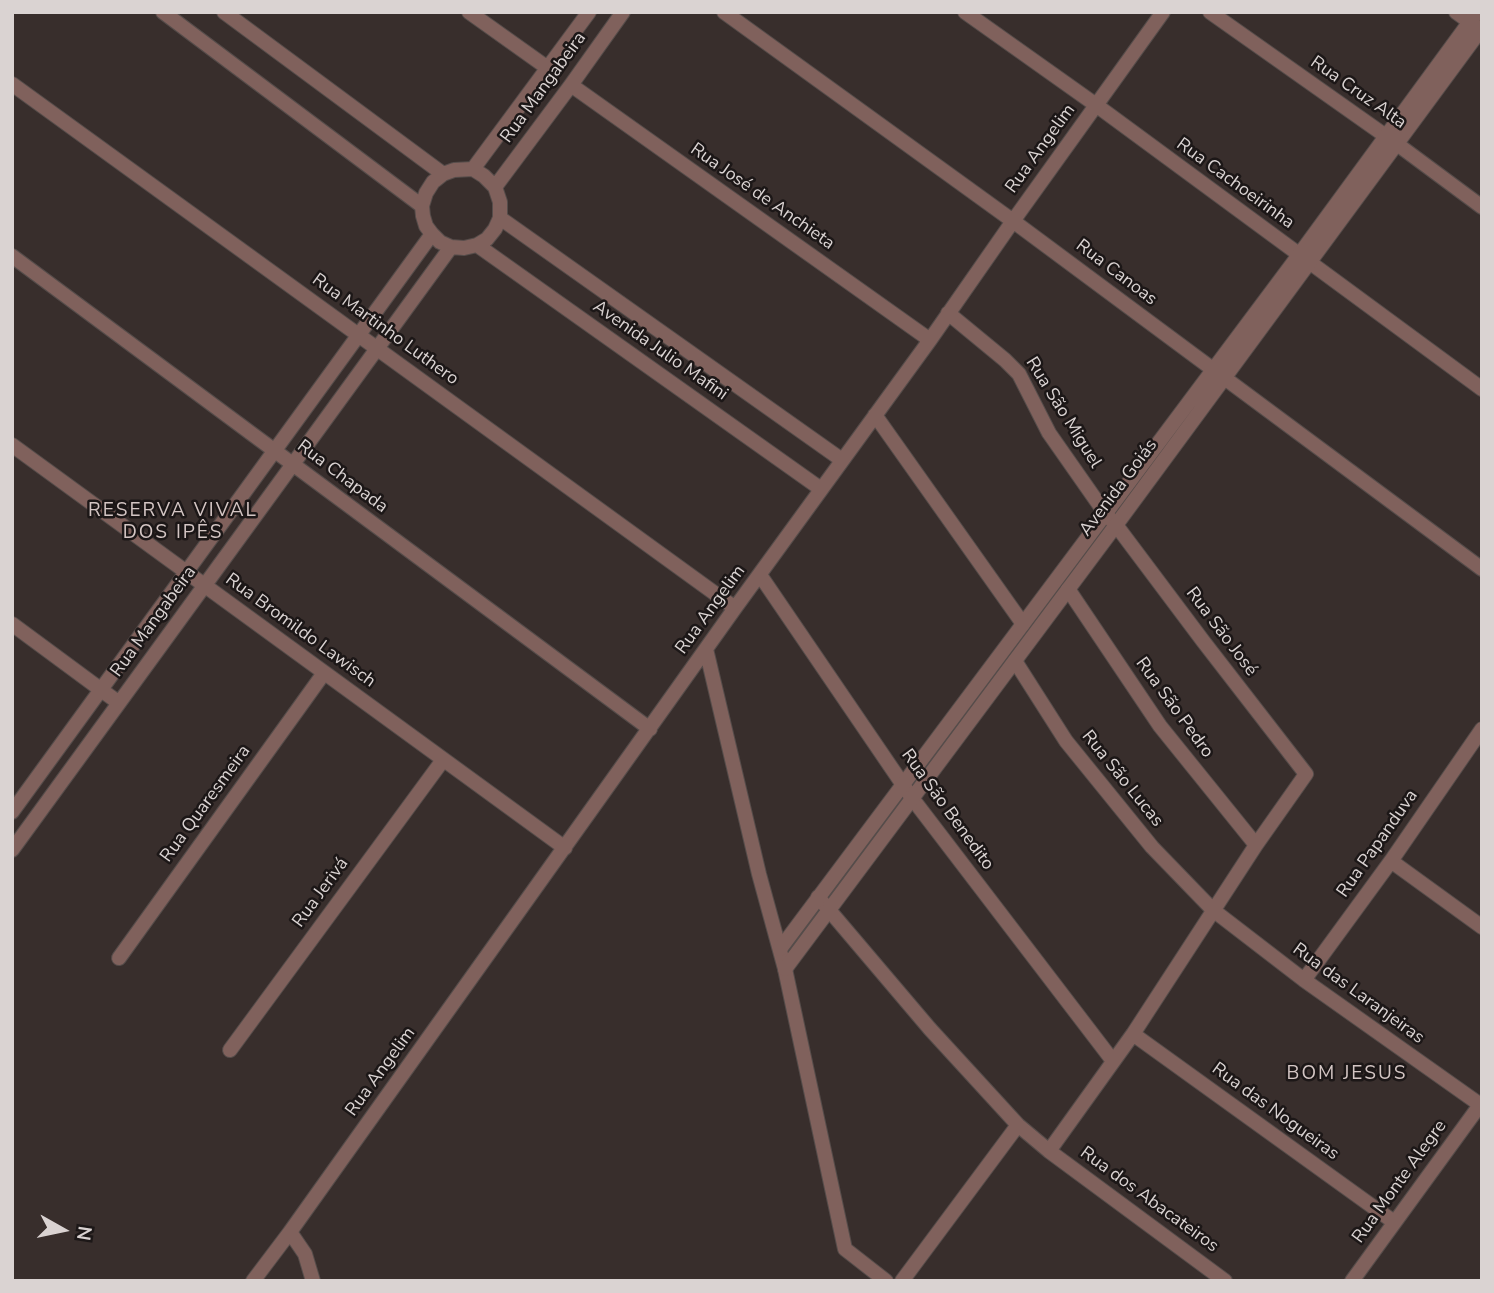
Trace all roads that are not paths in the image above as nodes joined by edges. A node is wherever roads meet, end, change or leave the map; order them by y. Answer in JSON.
{"nodes":[{"id":1,"x":163,"y":12,"type":"edge"},
{"id":2,"x":224,"y":12,"type":"edge"},
{"id":3,"x":469,"y":12,"type":"edge"},
{"id":4,"x":589,"y":12,"type":"edge"},
{"id":5,"x":623,"y":12,"type":"edge"},
{"id":6,"x":724,"y":12,"type":"edge"},
{"id":7,"x":965,"y":12,"type":"edge"},
{"id":8,"x":1163,"y":12,"type":"edge"},
{"id":9,"x":1210,"y":12,"type":"edge"},
{"id":10,"x":1456,"y":12,"type":"edge"},
{"id":11,"x":1478,"y":25,"type":"edge"},
{"id":12,"x":549,"y":69,"type":"junction"},
{"id":13,"x":12,"y":84,"type":"edge"},
{"id":14,"x":571,"y":85,"type":"junction"},
{"id":15,"x":1096,"y":105,"type":"junction"},
{"id":16,"x":1391,"y":141,"type":"junction"},
{"id":17,"x":473,"y":169,"type":"junction"},
{"id":18,"x":443,"y":174,"type":"junction"},
{"id":19,"x":495,"y":187,"type":"junction"},
{"id":20,"x":422,"y":205,"type":"junction"},
{"id":21,"x":1482,"y":207,"type":"edge"},
{"id":22,"x":500,"y":218,"type":"junction"},
{"id":23,"x":1013,"y":221,"type":"junction"},
{"id":24,"x":432,"y":234,"type":"junction"},
{"id":25,"x":477,"y":245,"type":"junction"},
{"id":26,"x":451,"y":247,"type":"junction"},
{"id":27,"x":12,"y":256,"type":"edge"},
{"id":28,"x":1305,"y":259,"type":"junction"},
{"id":29,"x":948,"y":313,"type":"junction"},
{"id":30,"x":358,"y":335,"type":"junction"},
{"id":31,"x":930,"y":340,"type":"junction"},
{"id":32,"x":377,"y":348,"type":"junction"},
{"id":33,"x":1219,"y":374,"type":"junction"},
{"id":34,"x":1482,"y":389,"type":"edge"},
{"id":35,"x":875,"y":415,"type":"junction"},
{"id":36,"x":12,"y":445,"type":"edge"},
{"id":37,"x":274,"y":450,"type":"junction"},
{"id":38,"x":842,"y":460,"type":"junction"},
{"id":39,"x":293,"y":464,"type":"junction"},
{"id":40,"x":821,"y":489,"type":"junction"},
{"id":41,"x":1105,"y":513,"type":"junction"},
{"id":42,"x":1116,"y":525,"type":"junction"},
{"id":43,"x":1482,"y":569,"type":"edge"},
{"id":44,"x":186,"y":572,"type":"junction"},
{"id":45,"x":760,"y":575,"type":"junction"},
{"id":46,"x":204,"y":586,"type":"junction"},
{"id":47,"x":1068,"y":589,"type":"junction"},
{"id":48,"x":735,"y":608,"type":"junction"},
{"id":49,"x":12,"y":624,"type":"edge"},
{"id":50,"x":1023,"y":624,"type":"junction"},
{"id":51,"x":706,"y":649,"type":"junction"},
{"id":52,"x":1015,"y":661,"type":"junction"},
{"id":53,"x":324,"y":673,"type":"junction"},
{"id":54,"x":101,"y":689,"type":"junction"},
{"id":55,"x":119,"y":703,"type":"junction"},
{"id":56,"x":650,"y":729,"type":"junction"},
{"id":57,"x":1482,"y":729,"type":"edge"},
{"id":58,"x":1477,"y":745,"type":"edge"},
{"id":59,"x":443,"y":760,"type":"junction"},
{"id":60,"x":903,"y":784,"type":"junction"},
{"id":61,"x":912,"y":798,"type":"junction"},
{"id":62,"x":15,"y":804,"type":"edge"},
{"id":63,"x":37,"y":815,"type":"junction"},
{"id":64,"x":1256,"y":845,"type":"junction"},
{"id":65,"x":565,"y":848,"type":"junction"},
{"id":66,"x":12,"y":850,"type":"edge"},
{"id":67,"x":1391,"y":861,"type":"junction"},
{"id":68,"x":818,"y":897,"type":"junction"},
{"id":69,"x":829,"y":910,"type":"junction"},
{"id":70,"x":1213,"y":910,"type":"junction"},
{"id":71,"x":1482,"y":927,"type":"edge"},
{"id":72,"x":780,"y":949,"type":"junction"},
{"id":73,"x":119,"y":958,"type":"dead end"},
{"id":74,"x":785,"y":969,"type":"junction"},
{"id":75,"x":1304,"y":980,"type":"junction"},
{"id":76,"x":1133,"y":1034,"type":"junction"},
{"id":77,"x":230,"y":1049,"type":"dead end"},
{"id":78,"x":1113,"y":1061,"type":"junction"},
{"id":79,"x":1481,"y":1106,"type":"edge"},
{"id":80,"x":1018,"y":1125,"type":"junction"},
{"id":81,"x":1049,"y":1151,"type":"junction"},
{"id":82,"x":1394,"y":1222,"type":"junction"},
{"id":83,"x":290,"y":1232,"type":"junction"},
{"id":84,"x":253,"y":1281,"type":"edge"},
{"id":85,"x":313,"y":1281,"type":"edge"},
{"id":86,"x":886,"y":1281,"type":"edge"},
{"id":87,"x":902,"y":1281,"type":"edge"},
{"id":88,"x":1225,"y":1281,"type":"edge"},
{"id":89,"x":1352,"y":1281,"type":"edge"}],
"edges":[{"from":1,"to":20,"type":"street"},
{"from":2,"to":18,"type":"street"},
{"from":3,"to":12,"type":"street"},
{"from":4,"to":12,"type":"street","name":"Rua Mangabeira"},
{"from":5,"to":14,"type":"street","name":"Rua Mangabeira"},
{"from":6,"to":23,"type":"street","name":"Rua Canoas"},
{"from":7,"to":15,"type":"street","name":"Rua Cachoeirinha"},
{"from":8,"to":15,"type":"street","name":"Rua Angelim"},
{"from":9,"to":16,"type":"street","name":"Rua Cruz Alta"},
{"from":10,"to":11,"type":"street"},
{"from":11,"to":16,"type":"street","name":"Avenida Goiás"},
{"from":12,"to":17,"type":"street","name":"Rua Mangabeira"},
{"from":13,"to":30,"type":"street","name":"Rua Martinho Luthero"},
{"from":14,"to":19,"type":"street","name":"Rua Mangabeira"},
{"from":14,"to":31,"type":"street","name":"Rua José de Anchieta"},
{"from":15,"to":23,"type":"street","name":"Rua Angelim"},
{"from":15,"to":28,"type":"street","name":"Rua Cachoeirinha"},
{"from":16,"to":21,"type":"street","name":"Rua Cruz Alta"},
{"from":16,"to":28,"type":"street","name":"Avenida Goiás"},
{"from":17,"to":18,"type":"street"},
{"from":17,"to":19,"type":"street"},
{"from":18,"to":20,"type":"street"},
{"from":19,"to":22,"type":"street"},
{"from":20,"to":24,"type":"street"},
{"from":22,"to":25,"type":"street"},
{"from":22,"to":38,"type":"street","name":"Avenida Julio Mafini"},
{"from":23,"to":29,"type":"street","name":"Rua Angelim"},
{"from":23,"to":33,"type":"street","name":"Rua Canoas"},
{"from":24,"to":26,"type":"street"},
{"from":24,"to":30,"type":"street","name":"Rua Mangabeira"},
{"from":25,"to":26,"type":"street"},
{"from":25,"to":40,"type":"street","name":"Avenida Julio Mafini"},
{"from":26,"to":32,"type":"street","name":"Rua Mangabeira"},
{"from":27,"to":37,"type":"street","name":"Rua Chapada"},
{"from":28,"to":33,"type":"street","name":"Avenida Goiás"},
{"from":28,"to":34,"type":"street","name":"Rua Cachoeirinha"},
{"from":29,"to":31,"type":"street","name":"Rua Angelim"},
{"from":29,"to":41,"type":"street","name":"Rua São Miguel"},
{"from":30,"to":32,"type":"street","name":"Rua Martinho Luthero"},
{"from":30,"to":37,"type":"street","name":"Rua Mangabeira"},
{"from":31,"to":35,"type":"street","name":"Rua Angelim"},
{"from":32,"to":39,"type":"street","name":"Rua Mangabeira"},
{"from":32,"to":48,"type":"street","name":"Rua Martinho Luthero"},
{"from":33,"to":41,"type":"street","name":"Avenida Goiás"},
{"from":33,"to":42,"type":"street","name":"Avenida Goiás"},
{"from":33,"to":43,"type":"street","name":"Rua Canoas"},
{"from":35,"to":38,"type":"street","name":"Rua Angelim"},
{"from":35,"to":50,"type":"street"},
{"from":36,"to":44,"type":"street","name":"Rua Bromildo Lawisch"},
{"from":37,"to":39,"type":"street","name":"Rua Chapada"},
{"from":37,"to":44,"type":"street","name":"Rua Mangabeira"},
{"from":38,"to":40,"type":"street","name":"Rua Angelim"},
{"from":39,"to":46,"type":"street","name":"Rua Mangabeira"},
{"from":39,"to":56,"type":"street","name":"Rua Chapada"},
{"from":40,"to":45,"type":"street","name":"Rua Angelim"},
{"from":41,"to":42,"type":"street","name":"Rua São José"},
{"from":41,"to":50,"type":"street","name":"Avenida Goiás"},
{"from":42,"to":47,"type":"street","name":"Avenida Goiás"},
{"from":42,"to":64,"type":"street","name":"Rua São José"},
{"from":44,"to":46,"type":"street","name":"Rua Bromildo Lawisch"},
{"from":44,"to":54,"type":"street","name":"Rua Mangabeira"},
{"from":45,"to":48,"type":"street","name":"Rua Angelim"},
{"from":45,"to":60,"type":"street","name":"Rua São Benedito"},
{"from":46,"to":53,"type":"street","name":"Rua Bromildo Lawisch"},
{"from":46,"to":55,"type":"street","name":"Rua Mangabeira"},
{"from":47,"to":52,"type":"street","name":"Avenida Goiás"},
{"from":47,"to":64,"type":"street","name":"Rua São Pedro"},
{"from":48,"to":51,"type":"street","name":"Rua Angelim"},
{"from":49,"to":54,"type":"street"},
{"from":50,"to":60,"type":"street","name":"Avenida Goiás"},
{"from":51,"to":56,"type":"street","name":"Rua Angelim"},
{"from":51,"to":72,"type":"street"},
{"from":52,"to":61,"type":"street","name":"Avenida Goiás"},
{"from":52,"to":70,"type":"street","name":"Rua São Lucas"},
{"from":53,"to":59,"type":"street","name":"Rua Bromildo Lawisch"},
{"from":53,"to":73,"type":"street","name":"Rua Quaresmeira"},
{"from":54,"to":55,"type":"street"},
{"from":54,"to":62,"type":"street","name":"Rua Mangabeira"},
{"from":55,"to":63,"type":"street","name":"Rua Mangabeira"},
{"from":56,"to":65,"type":"street","name":"Rua Angelim"},
{"from":57,"to":58,"type":"street","name":"Rua Papanduva"},
{"from":58,"to":67,"type":"street","name":"Rua Papanduva"},
{"from":59,"to":65,"type":"street","name":"Rua Bromildo Lawisch"},
{"from":59,"to":77,"type":"street","name":"Rua Jerivá"},
{"from":60,"to":61,"type":"street","name":"Rua São Benedito"},
{"from":60,"to":68,"type":"street","name":"Avenida Goiás"},
{"from":61,"to":69,"type":"street","name":"Avenida Goiás"},
{"from":61,"to":78,"type":"street","name":"Rua São Benedito"},
{"from":62,"to":63,"type":"street"},
{"from":63,"to":66,"type":"street","name":"Rua Mangabeira"},
{"from":64,"to":70,"type":"street"},
{"from":65,"to":83,"type":"street","name":"Rua Angelim"},
{"from":67,"to":71,"type":"street"},
{"from":67,"to":75,"type":"street","name":"Rua Papanduva"},
{"from":68,"to":69,"type":"street","name":"Rua dos Abacateiros"},
{"from":68,"to":72,"type":"street","name":"Avenida Goiás"},
{"from":69,"to":74,"type":"street","name":"Avenida Goiás"},
{"from":69,"to":80,"type":"street","name":"Rua dos Abacateiros"},
{"from":70,"to":75,"type":"street","name":"Rua das Laranjeiras"},
{"from":70,"to":76,"type":"street"},
{"from":72,"to":74,"type":"street"},
{"from":74,"to":86,"type":"street"},
{"from":75,"to":79,"type":"street","name":"Rua das Laranjeiras"},
{"from":76,"to":78,"type":"street"},
{"from":76,"to":82,"type":"street","name":"Rua das Nogueiras"},
{"from":78,"to":81,"type":"street"},
{"from":79,"to":82,"type":"street","name":"Rua Monte Alegre"},
{"from":80,"to":81,"type":"street","name":"Rua dos Abacateiros"},
{"from":80,"to":87,"type":"street"},
{"from":81,"to":88,"type":"street","name":"Rua dos Abacateiros"},
{"from":82,"to":89,"type":"street","name":"Rua Monte Alegre"},
{"from":83,"to":84,"type":"street","name":"Rua Angelim"},
{"from":83,"to":85,"type":"street"}]}
